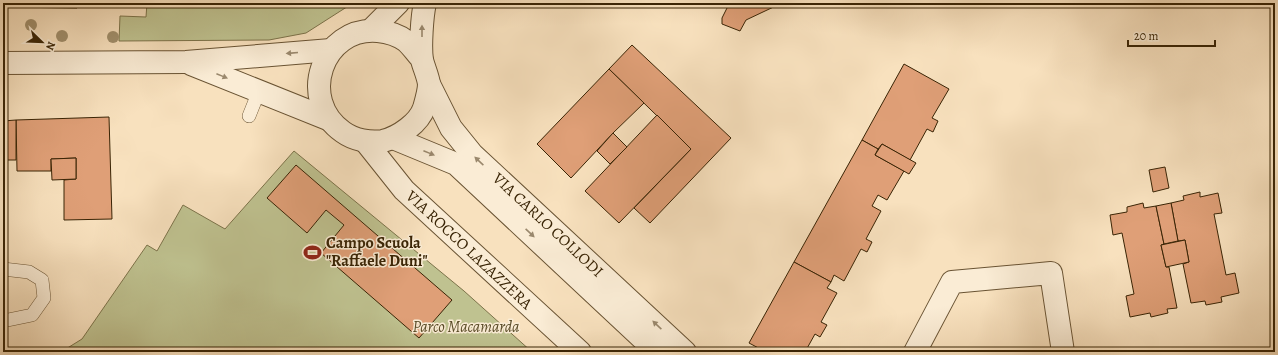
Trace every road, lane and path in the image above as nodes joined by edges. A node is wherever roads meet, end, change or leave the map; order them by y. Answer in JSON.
{"nodes":[{"id":1,"x":398,"y":3,"type":"edge"},
{"id":2,"x":425,"y":3,"type":"edge"},
{"id":3,"x":371,"y":30,"type":"junction"},
{"id":4,"x":331,"y":50,"type":"junction"},
{"id":5,"x":422,"y":59,"type":"junction"},
{"id":6,"x":186,"y":62,"type":"junction"},
{"id":7,"x":3,"y":63,"type":"edge"},
{"id":8,"x":429,"y":84,"type":"junction"},
{"id":9,"x":259,"y":91,"type":"junction"},
{"id":10,"x":249,"y":116,"type":"dead end"},
{"id":11,"x":328,"y":119,"type":"junction"},
{"id":12,"x":393,"y":138,"type":"junction"},
{"id":13,"x":366,"y":141,"type":"junction"},
{"id":14,"x":3,"y":269,"type":"edge"},
{"id":15,"x":3,"y":321,"type":"edge"},
{"id":16,"x":580,"y":352,"type":"edge"},
{"id":17,"x":657,"y":352,"type":"edge"},
{"id":18,"x":685,"y":352,"type":"edge"},
{"id":19,"x":915,"y":352,"type":"edge"},
{"id":20,"x":1057,"y":352,"type":"edge"}],
"edges":[{"from":1,"to":3,"type":"street"},
{"from":5,"to":2,"type":"street","one_way":true},
{"from":3,"to":4,"type":"street"},
{"from":3,"to":5,"type":"street"},
{"from":4,"to":6,"type":"street","one_way":true},
{"from":4,"to":11,"type":"street"},
{"from":5,"to":8,"type":"street"},
{"from":6,"to":7,"type":"street"},
{"from":6,"to":9,"type":"street","one_way":true},
{"from":8,"to":12,"type":"street"},
{"from":18,"to":8,"type":"street","name":"VIA CARLO COLLODI","one_way":true},
{"from":9,"to":10,"type":"lane"},
{"from":9,"to":11,"type":"street"},
{"from":11,"to":13,"type":"street"},
{"from":12,"to":13,"type":"street"},
{"from":12,"to":17,"type":"street","name":"VIA CARLO COLLODI","one_way":true},
{"from":13,"to":16,"type":"street","name":"VIA ROCCO LAZAZZERA"},
{"from":14,"to":15,"type":"lane"},
{"from":19,"to":20,"type":"street"}]}
